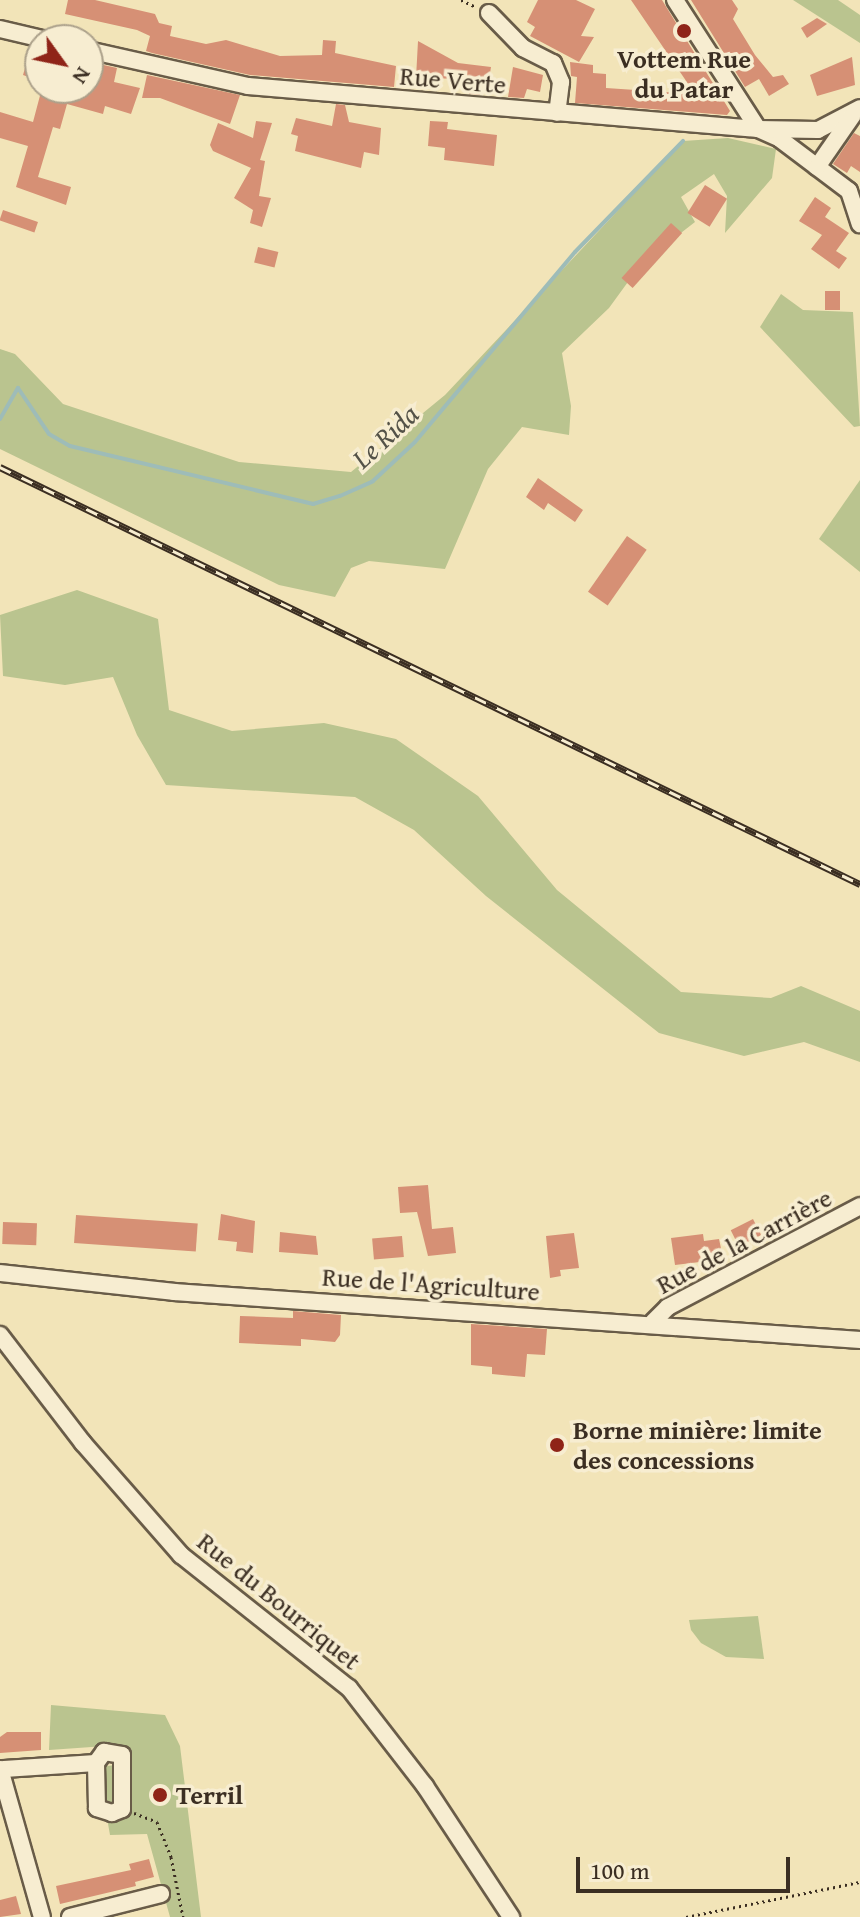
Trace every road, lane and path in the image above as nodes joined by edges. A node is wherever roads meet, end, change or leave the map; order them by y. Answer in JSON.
{"nodes":[{"id":1,"x":675,"y":0,"type":"edge"},
{"id":2,"x":489,"y":13,"type":"dead end"},
{"id":3,"x":0,"y":29,"type":"edge"},
{"id":4,"x":24,"y":35,"type":"edge"},
{"id":5,"x":104,"y":54,"type":"edge"},
{"id":6,"x":857,"y":110,"type":"edge"},
{"id":7,"x":557,"y":113,"type":"junction"},
{"id":8,"x":758,"y":129,"type":"junction"},
{"id":9,"x":817,"y":167,"type":"junction"},
{"id":10,"x":860,"y":224,"type":"edge"},
{"id":11,"x":860,"y":1206,"type":"edge"},
{"id":12,"x":0,"y":1273,"type":"edge"},
{"id":13,"x":653,"y":1322,"type":"junction"},
{"id":14,"x":0,"y":1335,"type":"edge"},
{"id":15,"x":860,"y":1340,"type":"edge"},
{"id":16,"x":96,"y":1763,"type":"junction"},
{"id":17,"x":2,"y":1769,"type":"edge"},
{"id":18,"x":122,"y":1809,"type":"junction"},
{"id":19,"x":860,"y":1882,"type":"edge"},
{"id":20,"x":161,"y":1894,"type":"dead end"},
{"id":21,"x":42,"y":1917,"type":"edge"},
{"id":22,"x":70,"y":1917,"type":"edge"},
{"id":23,"x":183,"y":1917,"type":"edge"},
{"id":24,"x":511,"y":1917,"type":"edge"},
{"id":25,"x":686,"y":1917,"type":"edge"}],
"edges":[{"from":1,"to":8,"type":"street"},
{"from":2,"to":7,"type":"street"},
{"from":3,"to":4,"type":"street"},
{"from":5,"to":7,"type":"street","name":"Rue Verte"},
{"from":6,"to":8,"type":"street","name":"Rue Verte"},
{"from":6,"to":9,"type":"street"},
{"from":7,"to":8,"type":"street","name":"Rue Verte"},
{"from":8,"to":9,"type":"street"},
{"from":9,"to":10,"type":"street"},
{"from":11,"to":13,"type":"street","name":"Rue de la Carrière"},
{"from":12,"to":13,"type":"street","name":"Rue de l'Agriculture"},
{"from":13,"to":15,"type":"street","name":"Rue de l'Agriculture"},
{"from":14,"to":24,"type":"street","name":"Rue du Bourriquet"},
{"from":16,"to":17,"type":"street"},
{"from":16,"to":18,"type":"street"},
{"from":16,"to":18,"type":"street"},
{"from":17,"to":21,"type":"street"},
{"from":18,"to":23,"type":"path"},
{"from":19,"to":25,"type":"path"},
{"from":20,"to":22,"type":"street"}]}
